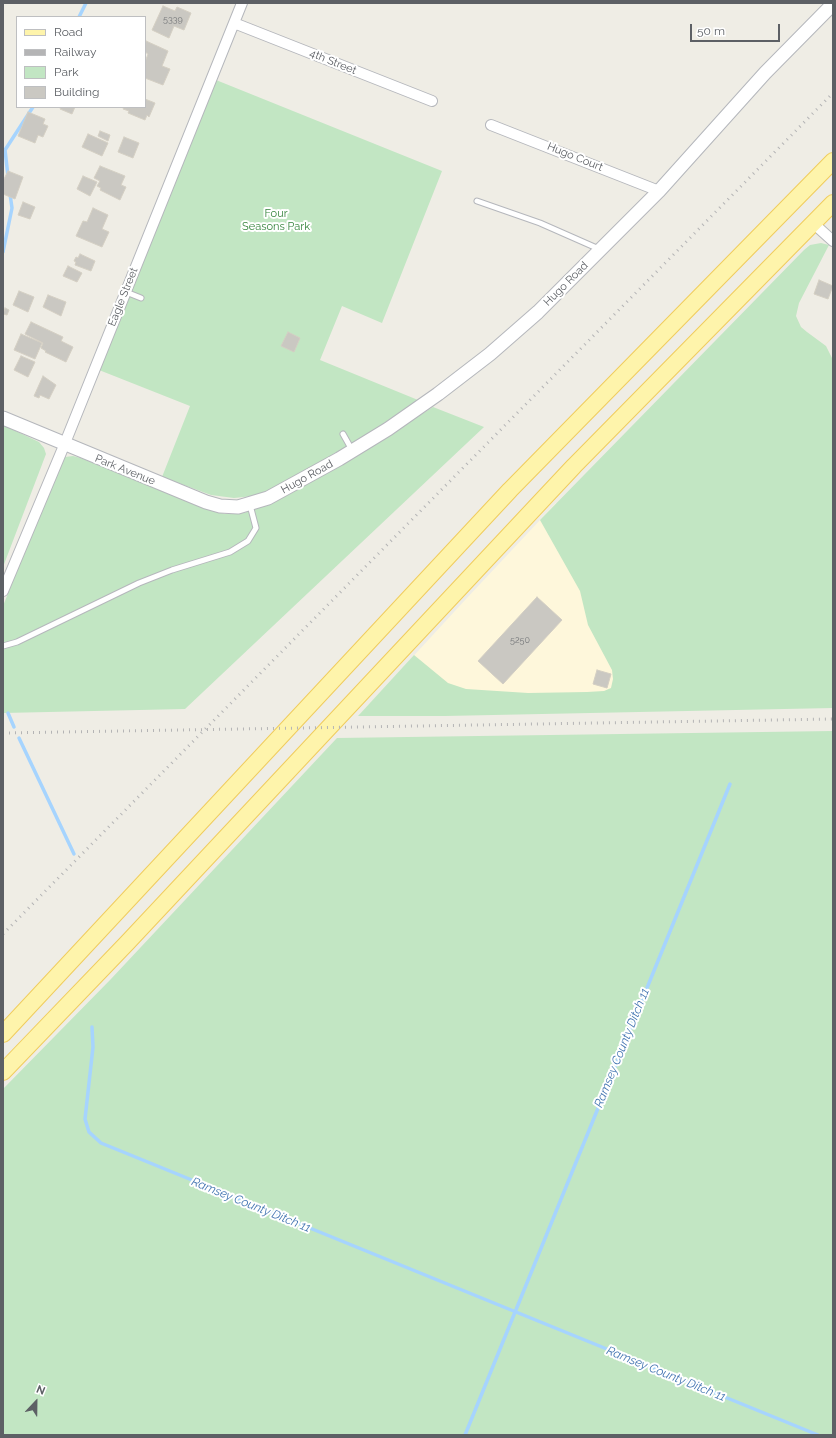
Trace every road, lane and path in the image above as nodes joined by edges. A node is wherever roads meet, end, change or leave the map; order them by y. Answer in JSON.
{"nodes":[{"id":1,"x":242,"y":3,"type":"edge"},
{"id":2,"x":833,"y":4,"type":"edge"},
{"id":3,"x":234,"y":22,"type":"junction"},
{"id":4,"x":432,"y":101,"type":"dead end"},
{"id":5,"x":491,"y":125,"type":"dead end"},
{"id":6,"x":833,"y":161,"type":"edge"},
{"id":7,"x":659,"y":192,"type":"junction"},
{"id":8,"x":477,"y":201,"type":"dead end"},
{"id":9,"x":833,"y":202,"type":"edge"},
{"id":10,"x":813,"y":223,"type":"junction"},
{"id":11,"x":833,"y":241,"type":"edge"},
{"id":12,"x":600,"y":250,"type":"junction"},
{"id":13,"x":126,"y":292,"type":"junction"},
{"id":14,"x":141,"y":298,"type":"dead end"},
{"id":15,"x":3,"y":418,"type":"edge"},
{"id":16,"x":343,"y":434,"type":"dead end"},
{"id":17,"x":64,"y":445,"type":"junction"},
{"id":18,"x":352,"y":451,"type":"junction"},
{"id":19,"x":250,"y":505,"type":"junction"},
{"id":20,"x":3,"y":591,"type":"edge"},
{"id":21,"x":3,"y":646,"type":"edge"},
{"id":22,"x":3,"y":1034,"type":"edge"},
{"id":23,"x":3,"y":1072,"type":"edge"}],
"edges":[{"from":1,"to":3,"type":"street","name":"Eagle Street"},
{"from":2,"to":7,"type":"street","name":"Hugo Road"},
{"from":3,"to":4,"type":"street","name":"4th Street"},
{"from":3,"to":13,"type":"street","name":"Eagle Street"},
{"from":5,"to":7,"type":"street","name":"Hugo Court"},
{"from":6,"to":22,"type":"main road"},
{"from":7,"to":12,"type":"street","name":"Hugo Road"},
{"from":8,"to":12,"type":"lane"},
{"from":9,"to":10,"type":"main road"},
{"from":10,"to":11,"type":"street"},
{"from":10,"to":23,"type":"main road"},
{"from":12,"to":18,"type":"street","name":"Hugo Road"},
{"from":13,"to":14,"type":"lane"},
{"from":13,"to":17,"type":"street","name":"Eagle Street"},
{"from":15,"to":17,"type":"street","name":"Park Avenue"},
{"from":16,"to":18,"type":"lane"},
{"from":17,"to":19,"type":"street","name":"Park Avenue"},
{"from":17,"to":20,"type":"street","name":"Eagle Street"},
{"from":18,"to":19,"type":"street","name":"Hugo Road"},
{"from":19,"to":21,"type":"lane"}]}
